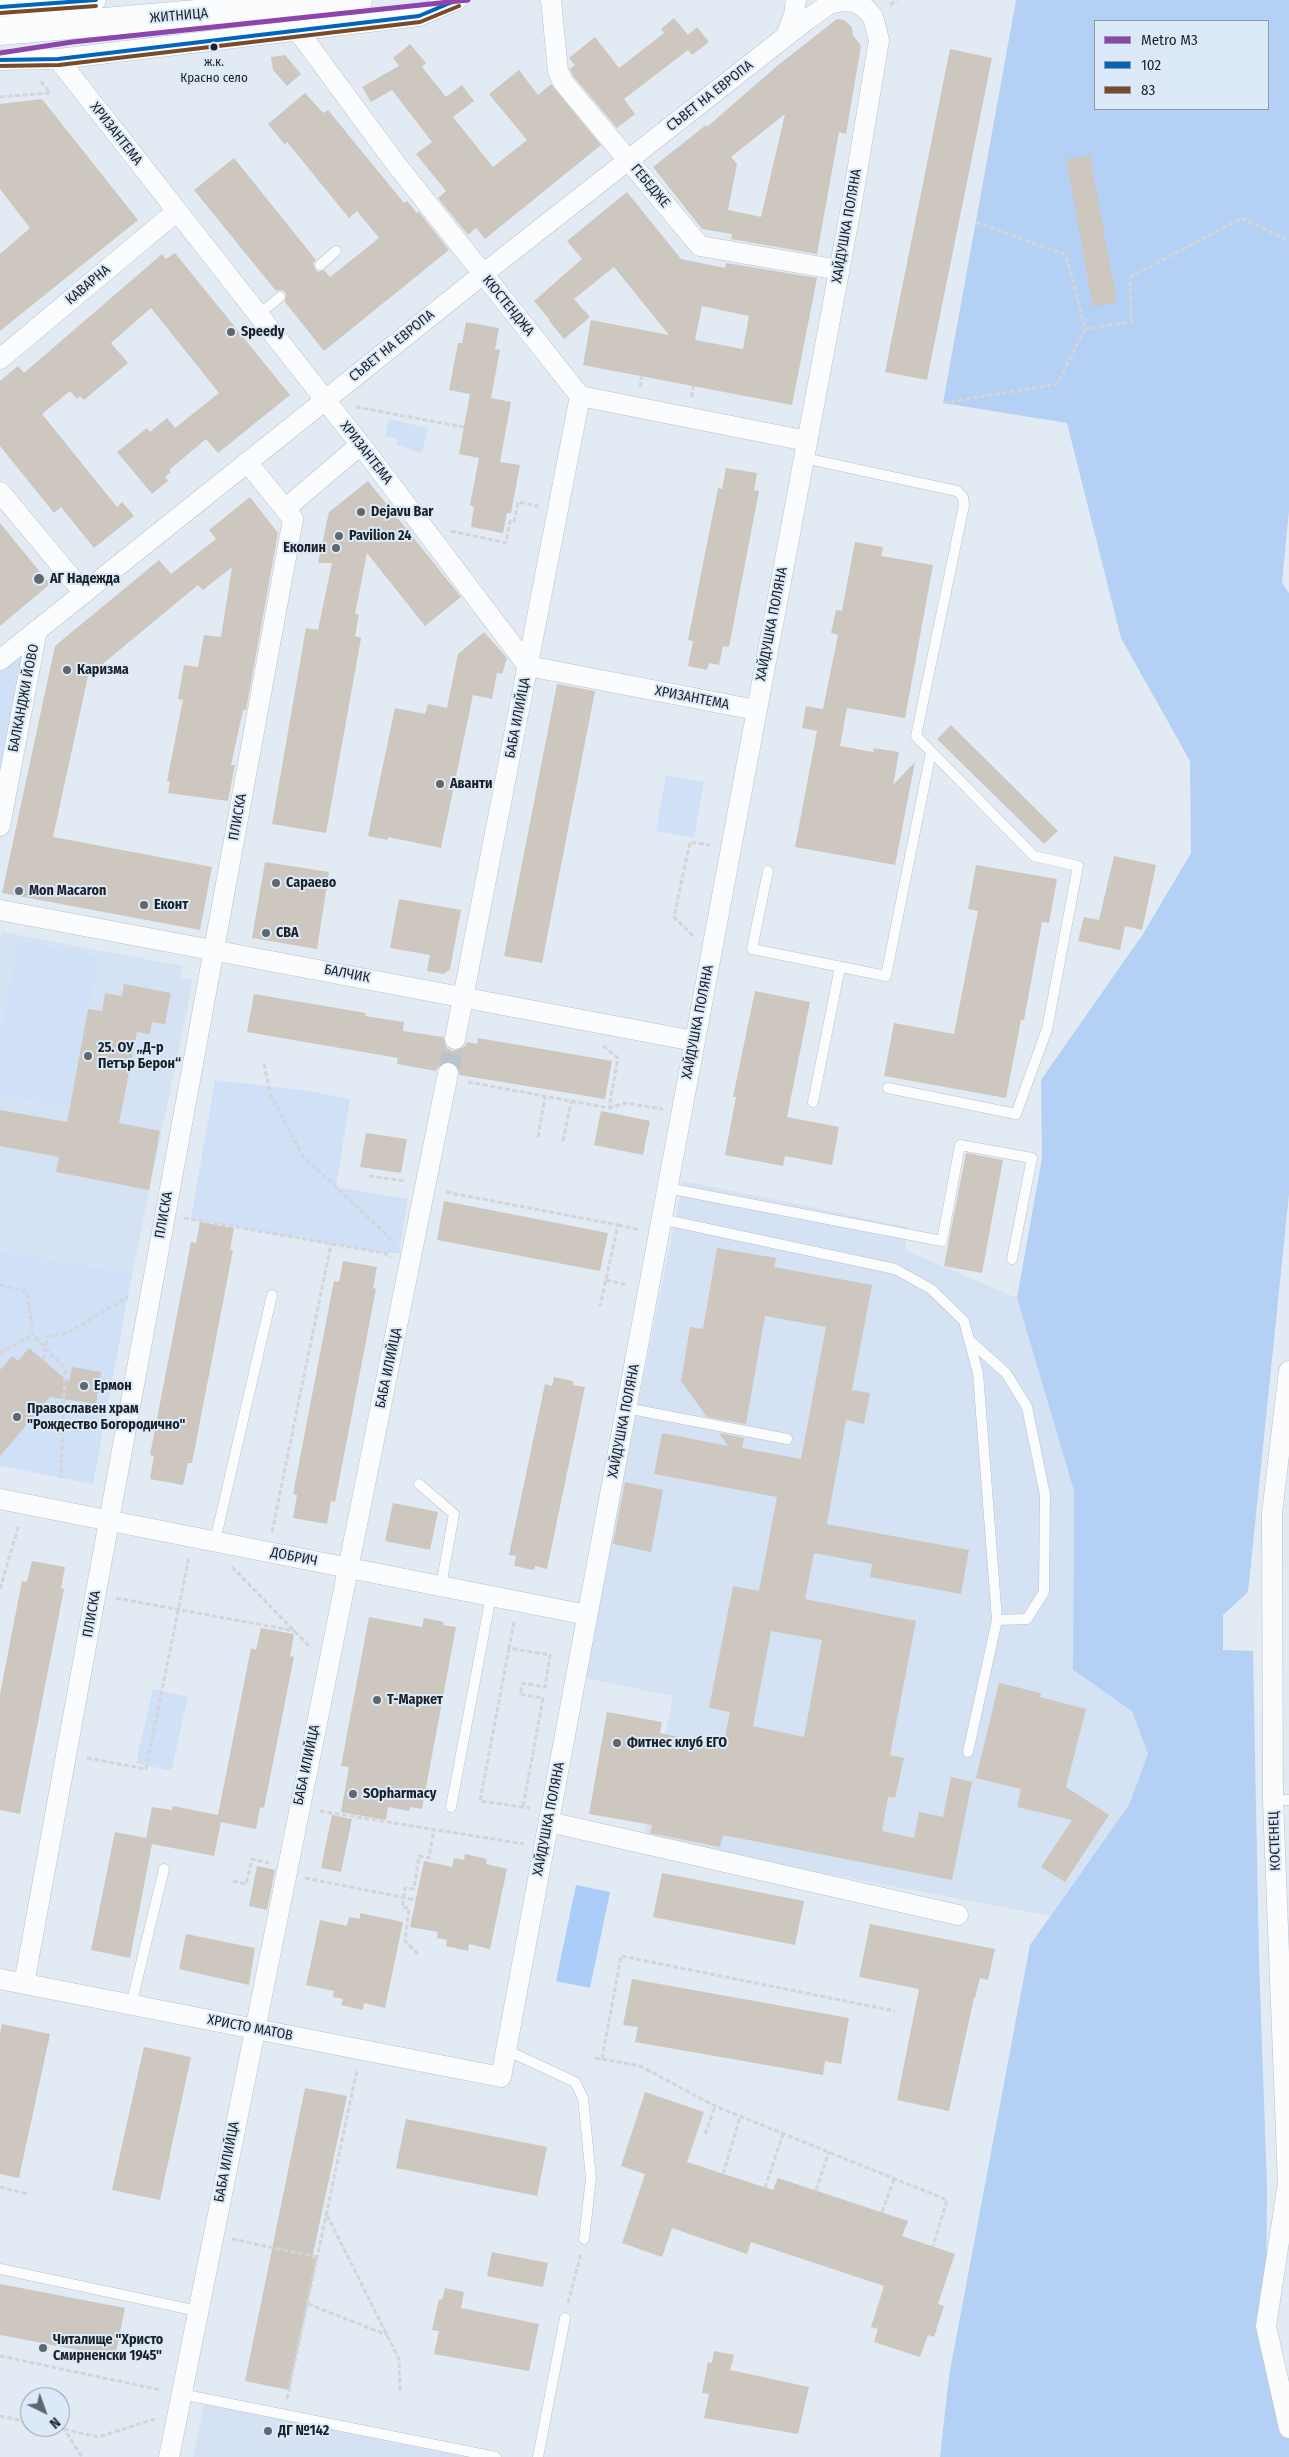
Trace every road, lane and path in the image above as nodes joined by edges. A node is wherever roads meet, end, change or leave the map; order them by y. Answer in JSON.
{"nodes":[{"id":1,"x":96,"y":0,"type":"edge"},
{"id":2,"x":358,"y":0,"type":"edge"},
{"id":3,"x":457,"y":0,"type":"edge"},
{"id":4,"x":551,"y":0,"type":"edge"},
{"id":5,"x":796,"y":0,"type":"edge"},
{"id":6,"x":828,"y":2,"type":"edge"},
{"id":7,"x":22,"y":3,"type":"edge"},
{"id":8,"x":0,"y":7,"type":"edge"},
{"id":9,"x":0,"y":31,"type":"edge"},
{"id":10,"x":298,"y":31,"type":"junction"},
{"id":11,"x":786,"y":36,"type":"junction"},
{"id":12,"x":58,"y":59,"type":"junction"},
{"id":13,"x":0,"y":60,"type":"edge"},
{"id":14,"x":38,"y":79,"type":"dead end"},
{"id":15,"x":0,"y":97,"type":"edge"},
{"id":16,"x":628,"y":160,"type":"junction"},
{"id":17,"x":177,"y":211,"type":"junction"},
{"id":18,"x":976,"y":222,"type":"dead end"},
{"id":19,"x":1289,"y":241,"type":"edge"},
{"id":20,"x":336,"y":251,"type":"dead end"},
{"id":21,"x":320,"y":265,"type":"dead end"},
{"id":22,"x":839,"y":270,"type":"junction"},
{"id":23,"x":483,"y":274,"type":"junction"},
{"id":24,"x":280,"y":297,"type":"dead end"},
{"id":25,"x":258,"y":315,"type":"junction"},
{"id":26,"x":1085,"y":329,"type":"junction"},
{"id":27,"x":0,"y":359,"type":"edge"},
{"id":28,"x":580,"y":396,"type":"junction"},
{"id":29,"x":324,"y":400,"type":"junction"},
{"id":30,"x":943,"y":403,"type":"dead end"},
{"id":31,"x":361,"y":408,"type":"dead end"},
{"id":32,"x":464,"y":427,"type":"dead end"},
{"id":33,"x":360,"y":445,"type":"junction"},
{"id":34,"x":805,"y":450,"type":"junction"},
{"id":35,"x":247,"y":462,"type":"junction"},
{"id":36,"x":0,"y":492,"type":"edge"},
{"id":37,"x":285,"y":509,"type":"junction"},
{"id":38,"x":558,"y":511,"type":"junction"},
{"id":39,"x":448,"y":530,"type":"dead end"},
{"id":40,"x":84,"y":592,"type":"junction"},
{"id":41,"x":37,"y":630,"type":"junction"},
{"id":42,"x":0,"y":660,"type":"edge"},
{"id":43,"x":528,"y":666,"type":"junction"},
{"id":44,"x":756,"y":710,"type":"junction"},
{"id":45,"x":931,"y":752,"type":"junction"},
{"id":46,"x":0,"y":826,"type":"edge"},
{"id":47,"x":730,"y":849,"type":"junction"},
{"id":48,"x":768,"y":871,"type":"dead end"},
{"id":49,"x":0,"y":910,"type":"edge"},
{"id":50,"x":692,"y":935,"type":"dead end"},
{"id":51,"x":214,"y":949,"type":"junction"},
{"id":52,"x":840,"y":967,"type":"junction"},
{"id":53,"x":463,"y":997,"type":"junction"},
{"id":54,"x":455,"y":1040,"type":"tunnel mouth"},
{"id":55,"x":694,"y":1042,"type":"junction"},
{"id":56,"x":618,"y":1058,"type":"dead end"},
{"id":57,"x":264,"y":1064,"type":"dead end"},
{"id":58,"x":448,"y":1076,"type":"joint"},
{"id":59,"x":888,"y":1088,"type":"dead end"},
{"id":60,"x":545,"y":1097,"type":"junction"},
{"id":61,"x":571,"y":1102,"type":"junction"},
{"id":62,"x":813,"y":1102,"type":"dead end"},
{"id":63,"x":649,"y":1106,"type":"dead end"},
{"id":64,"x":609,"y":1108,"type":"junction"},
{"id":65,"x":538,"y":1137,"type":"dead end"},
{"id":66,"x":563,"y":1142,"type":"dead end"},
{"id":67,"x":369,"y":1176,"type":"dead end"},
{"id":68,"x":426,"y":1186,"type":"junction"},
{"id":69,"x":667,"y":1188,"type":"junction"},
{"id":70,"x":164,"y":1214,"type":"junction"},
{"id":71,"x":661,"y":1219,"type":"junction"},
{"id":72,"x":618,"y":1225,"type":"junction"},
{"id":73,"x":640,"y":1230,"type":"dead end"},
{"id":74,"x":331,"y":1244,"type":"junction"},
{"id":75,"x":1012,"y":1259,"type":"dead end"},
{"id":76,"x":409,"y":1270,"type":"junction"},
{"id":77,"x":606,"y":1280,"type":"junction"},
{"id":78,"x":0,"y":1285,"type":"edge"},
{"id":79,"x":629,"y":1285,"type":"dead end"},
{"id":80,"x":272,"y":1295,"type":"dead end"},
{"id":81,"x":128,"y":1298,"type":"dead end"},
{"id":82,"x":600,"y":1306,"type":"dead end"},
{"id":83,"x":32,"y":1335,"type":"junction"},
{"id":84,"x":969,"y":1341,"type":"junction"},
{"id":85,"x":45,"y":1349,"type":"junction"},
{"id":86,"x":0,"y":1354,"type":"edge"},
{"id":87,"x":43,"y":1360,"type":"dead end"},
{"id":88,"x":1289,"y":1371,"type":"edge"},
{"id":89,"x":90,"y":1403,"type":"dead end"},
{"id":90,"x":626,"y":1408,"type":"junction"},
{"id":91,"x":64,"y":1409,"type":"junction"},
{"id":92,"x":37,"y":1422,"type":"dead end"},
{"id":93,"x":62,"y":1432,"type":"junction"},
{"id":94,"x":787,"y":1439,"type":"dead end"},
{"id":95,"x":61,"y":1478,"type":"dead end"},
{"id":96,"x":419,"y":1484,"type":"dead end"},
{"id":97,"x":0,"y":1499,"type":"edge"},
{"id":98,"x":24,"y":1504,"type":"junction"},
{"id":99,"x":109,"y":1520,"type":"junction"},
{"id":100,"x":204,"y":1539,"type":"junction"},
{"id":101,"x":268,"y":1552,"type":"junction"},
{"id":102,"x":348,"y":1568,"type":"junction"},
{"id":103,"x":441,"y":1586,"type":"junction"},
{"id":104,"x":0,"y":1589,"type":"edge"},
{"id":105,"x":96,"y":1594,"type":"junction"},
{"id":106,"x":490,"y":1596,"type":"junction"},
{"id":107,"x":518,"y":1602,"type":"junction"},
{"id":108,"x":178,"y":1611,"type":"junction"},
{"id":109,"x":587,"y":1616,"type":"junction"},
{"id":110,"x":997,"y":1620,"type":"junction"},
{"id":111,"x":295,"y":1631,"type":"junction"},
{"id":112,"x":510,"y":1648,"type":"junction"},
{"id":113,"x":328,"y":1666,"type":"junction"},
{"id":114,"x":968,"y":1752,"type":"dead end"},
{"id":115,"x":66,"y":1754,"type":"junction"},
{"id":116,"x":1281,"y":1800,"type":"edge"},
{"id":117,"x":523,"y":1807,"type":"junction"},
{"id":118,"x":451,"y":1808,"type":"dead end"},
{"id":119,"x":346,"y":1815,"type":"dead end"},
{"id":120,"x":550,"y":1816,"type":"junction"},
{"id":121,"x":434,"y":1829,"type":"junction"},
{"id":122,"x":544,"y":1847,"type":"junction"},
{"id":123,"x":164,"y":1869,"type":"dead end"},
{"id":124,"x":286,"y":1870,"type":"junction"},
{"id":125,"x":233,"y":1881,"type":"dead end"},
{"id":126,"x":403,"y":1897,"type":"junction"},
{"id":127,"x":416,"y":1900,"type":"dead end"},
{"id":128,"x":958,"y":1915,"type":"dead end"},
{"id":129,"x":418,"y":1954,"type":"dead end"},
{"id":130,"x":0,"y":1979,"type":"edge"},
{"id":131,"x":24,"y":1984,"type":"junction"},
{"id":132,"x":132,"y":2005,"type":"junction"},
{"id":133,"x":895,"y":2011,"type":"dead end"},
{"id":134,"x":254,"y":2029,"type":"junction"},
{"id":135,"x":361,"y":2050,"type":"junction"},
{"id":136,"x":506,"y":2050,"type":"junction"},
{"id":137,"x":595,"y":2058,"type":"dead end"},
{"id":138,"x":602,"y":2059,"type":"junction"},
{"id":139,"x":501,"y":2077,"type":"joint"},
{"id":140,"x":715,"y":2106,"type":"junction"},
{"id":141,"x":740,"y":2117,"type":"junction"},
{"id":142,"x":705,"y":2134,"type":"dead end"},
{"id":143,"x":783,"y":2134,"type":"junction"},
{"id":144,"x":829,"y":2152,"type":"junction"},
{"id":145,"x":723,"y":2174,"type":"dead end"},
{"id":146,"x":894,"y":2179,"type":"junction"},
{"id":147,"x":0,"y":2187,"type":"edge"},
{"id":148,"x":765,"y":2188,"type":"dead end"},
{"id":149,"x":816,"y":2190,"type":"dead end"},
{"id":150,"x":27,"y":2194,"type":"dead end"},
{"id":151,"x":882,"y":2212,"type":"dead end"},
{"id":152,"x":326,"y":2214,"type":"junction"},
{"id":153,"x":213,"y":2235,"type":"junction"},
{"id":154,"x":584,"y":2239,"type":"joint"},
{"id":155,"x":933,"y":2246,"type":"dead end"},
{"id":156,"x":317,"y":2257,"type":"junction"},
{"id":157,"x":0,"y":2269,"type":"edge"},
{"id":158,"x":308,"y":2304,"type":"junction"},
{"id":159,"x":198,"y":2311,"type":"junction"},
{"id":160,"x":565,"y":2318,"type":"joint"},
{"id":161,"x":388,"y":2335,"type":"junction"},
{"id":162,"x":0,"y":2356,"type":"edge"},
{"id":163,"x":400,"y":2394,"type":"dead end"},
{"id":164,"x":179,"y":2404,"type":"junction"},
{"id":165,"x":284,"y":2415,"type":"junction"},
{"id":166,"x":0,"y":2416,"type":"edge"},
{"id":167,"x":20,"y":2420,"type":"edge"},
{"id":168,"x":1289,"y":2428,"type":"edge"},
{"id":169,"x":70,"y":2430,"type":"edge"},
{"id":170,"x":69,"y":2437,"type":"edge"},
{"id":171,"x":82,"y":2457,"type":"edge"},
{"id":172,"x":169,"y":2457,"type":"edge"},
{"id":173,"x":496,"y":2457,"type":"edge"},
{"id":174,"x":538,"y":2457,"type":"edge"}],
"edges":[{"from":1,"to":7,"type":"street"},
{"from":2,"to":9,"type":"street","name":"ЖИТНИЦА"},
{"from":3,"to":10,"type":"street","name":"ЖИТНИЦА"},
{"from":4,"to":16,"type":"street","name":"ГЕБЕДЖЕ"},
{"from":5,"to":11,"type":"street"},
{"from":6,"to":11,"type":"street","name":"ХАЙДУШКА ПОЛЯНА"},
{"from":6,"to":22,"type":"street","name":"ХАЙДУШКА ПОЛЯНА"},
{"from":7,"to":8,"type":"street"},
{"from":10,"to":12,"type":"street","name":"ЖИТНИЦА"},
{"from":10,"to":23,"type":"street","name":"КЮСТЕНДЖА"},
{"from":11,"to":16,"type":"street","name":"СЪВЕТ НА ЕВРОПА"},
{"from":12,"to":13,"type":"street","name":"ЖИТНИЦА"},
{"from":12,"to":17,"type":"street","name":"ХРИЗАНТЕМА"},
{"from":14,"to":15,"type":"path"},
{"from":16,"to":22,"type":"street","name":"ГЕБЕДЖЕ"},
{"from":16,"to":23,"type":"street","name":"СЪВЕТ НА ЕВРОПА"},
{"from":17,"to":25,"type":"street","name":"ХРИЗАНТЕМА"},
{"from":17,"to":27,"type":"street","name":"КАВАРНА"},
{"from":18,"to":26,"type":"path"},
{"from":19,"to":26,"type":"path"},
{"from":20,"to":21,"type":"lane"},
{"from":22,"to":34,"type":"street","name":"ХАЙДУШКА ПОЛЯНА"},
{"from":23,"to":28,"type":"street","name":"КЮСТЕНДЖА"},
{"from":23,"to":29,"type":"street","name":"СЪВЕТ НА ЕВРОПА"},
{"from":24,"to":25,"type":"lane"},
{"from":25,"to":29,"type":"street","name":"ХРИЗАНТЕМА"},
{"from":26,"to":30,"type":"path"},
{"from":28,"to":34,"type":"street"},
{"from":28,"to":38,"type":"street","name":"БАБА ИЛИЙЦА"},
{"from":29,"to":33,"type":"street","name":"ХРИЗАНТЕМА"},
{"from":29,"to":35,"type":"street","name":"СЪВЕТ НА ЕВРОПА"},
{"from":31,"to":32,"type":"path"},
{"from":33,"to":37,"type":"street"},
{"from":33,"to":43,"type":"street","name":"ХРИЗАНТЕМА"},
{"from":34,"to":44,"type":"street","name":"ХАЙДУШКА ПОЛЯНА"},
{"from":34,"to":45,"type":"lane"},
{"from":35,"to":37,"type":"street","name":"ПЛИСКА"},
{"from":35,"to":40,"type":"street","name":"СЪВЕТ НА ЕВРОПА"},
{"from":36,"to":40,"type":"street"},
{"from":37,"to":51,"type":"street","name":"ПЛИСКА"},
{"from":38,"to":39,"type":"path"},
{"from":38,"to":43,"type":"street","name":"БАБА ИЛИЙЦА"},
{"from":40,"to":41,"type":"street","name":"СЪВЕТ НА ЕВРОПА"},
{"from":41,"to":42,"type":"street","name":"СЪВЕТ НА ЕВРОПА"},
{"from":41,"to":46,"type":"street","name":"БАЛКАНДЖИ ЙОВО"},
{"from":43,"to":44,"type":"street","name":"ХРИЗАНТЕМА"},
{"from":43,"to":53,"type":"street","name":"БАБА ИЛИЙЦА"},
{"from":44,"to":47,"type":"street","name":"ХАЙДУШКА ПОЛЯНА"},
{"from":45,"to":52,"type":"lane"},
{"from":45,"to":59,"type":"lane"},
{"from":47,"to":50,"type":"path"},
{"from":47,"to":55,"type":"street","name":"ХАЙДУШКА ПОЛЯНА"},
{"from":48,"to":52,"type":"lane"},
{"from":49,"to":51,"type":"street","name":"БАЛЧИК"},
{"from":51,"to":53,"type":"street","name":"БАЛЧИК"},
{"from":51,"to":70,"type":"street","name":"ПЛИСКА"},
{"from":52,"to":62,"type":"lane"},
{"from":53,"to":54,"type":"street","name":"БАБА ИЛИЙЦА"},
{"from":53,"to":55,"type":"street","name":"БАЛЧИК"},
{"from":55,"to":69,"type":"street","name":"ХАЙДУШКА ПОЛЯНА"},
{"from":56,"to":64,"type":"path"},
{"from":57,"to":76,"type":"path"},
{"from":58,"to":60,"type":"path"},
{"from":58,"to":68,"type":"street","name":"БАБА ИЛИЙЦА"},
{"from":60,"to":61,"type":"path"},
{"from":60,"to":65,"type":"path"},
{"from":61,"to":64,"type":"path"},
{"from":61,"to":66,"type":"path"},
{"from":63,"to":64,"type":"path"},
{"from":67,"to":68,"type":"path"},
{"from":68,"to":72,"type":"path"},
{"from":68,"to":76,"type":"street","name":"БАБА ИЛИЙЦА"},
{"from":69,"to":71,"type":"street","name":"ХАЙДУШКА ПОЛЯНА"},
{"from":69,"to":75,"type":"lane"},
{"from":70,"to":74,"type":"path"},
{"from":70,"to":99,"type":"street","name":"ПЛИСКА"},
{"from":71,"to":84,"type":"lane"},
{"from":71,"to":90,"type":"street","name":"ХАЙДУШКА ПОЛЯНА"},
{"from":72,"to":73,"type":"path"},
{"from":72,"to":77,"type":"path"},
{"from":74,"to":76,"type":"path"},
{"from":74,"to":101,"type":"path"},
{"from":76,"to":102,"type":"street","name":"БАБА ИЛИЙЦА"},
{"from":77,"to":79,"type":"path"},
{"from":77,"to":82,"type":"path"},
{"from":78,"to":83,"type":"path"},
{"from":80,"to":100,"type":"lane"},
{"from":81,"to":85,"type":"path"},
{"from":83,"to":85,"type":"path"},
{"from":83,"to":86,"type":"path"},
{"from":84,"to":110,"type":"lane"},
{"from":84,"to":110,"type":"lane"},
{"from":85,"to":87,"type":"path"},
{"from":85,"to":91,"type":"path"},
{"from":88,"to":116,"type":"street","name":"КОСТЕНЕЦ"},
{"from":89,"to":91,"type":"path"},
{"from":90,"to":94,"type":"lane"},
{"from":90,"to":109,"type":"street","name":"ХАЙДУШКА ПОЛЯНА"},
{"from":91,"to":93,"type":"path"},
{"from":92,"to":93,"type":"path"},
{"from":93,"to":95,"type":"path"},
{"from":96,"to":103,"type":"lane"},
{"from":97,"to":98,"type":"street","name":"ДОБРИЧ"},
{"from":98,"to":99,"type":"street","name":"ДОБРИЧ"},
{"from":98,"to":104,"type":"path"},
{"from":99,"to":100,"type":"street","name":"ДОБРИЧ"},
{"from":99,"to":105,"type":"street","name":"ПЛИСКА"},
{"from":100,"to":101,"type":"street","name":"ДОБРИЧ"},
{"from":100,"to":108,"type":"path"},
{"from":100,"to":111,"type":"path"},
{"from":101,"to":102,"type":"street","name":"ДОБРИЧ"},
{"from":102,"to":103,"type":"street","name":"ДОБРИЧ"},
{"from":102,"to":113,"type":"street","name":"БАБА ИЛИЙЦА"},
{"from":103,"to":106,"type":"street","name":"ДОБРИЧ"},
{"from":105,"to":108,"type":"path"},
{"from":105,"to":115,"type":"street","name":"ПЛИСКА"},
{"from":106,"to":107,"type":"street","name":"ДОБРИЧ"},
{"from":106,"to":118,"type":"lane"},
{"from":107,"to":109,"type":"street","name":"ДОБРИЧ"},
{"from":107,"to":112,"type":"path"},
{"from":108,"to":111,"type":"path"},
{"from":108,"to":115,"type":"path"},
{"from":109,"to":120,"type":"street","name":"ХАЙДУШКА ПОЛЯНА"},
{"from":110,"to":114,"type":"lane"},
{"from":111,"to":113,"type":"path"},
{"from":112,"to":117,"type":"path"},
{"from":112,"to":117,"type":"path"},
{"from":113,"to":124,"type":"street","name":"БАБА ИЛИЙЦА"},
{"from":115,"to":131,"type":"street","name":"ПЛИСКА"},
{"from":116,"to":168,"type":"street","name":"КОСТЕНЕЦ"},
{"from":117,"to":120,"type":"path"},
{"from":119,"to":121,"type":"path"},
{"from":120,"to":122,"type":"street","name":"ХАЙДУШКА ПОЛЯНА"},
{"from":120,"to":128,"type":"street"},
{"from":121,"to":122,"type":"path"},
{"from":121,"to":126,"type":"path"},
{"from":122,"to":136,"type":"street","name":"ХАЙДУШКА ПОЛЯНА"},
{"from":123,"to":132,"type":"lane"},
{"from":124,"to":125,"type":"path"},
{"from":124,"to":126,"type":"path"},
{"from":124,"to":134,"type":"street","name":"БАБА ИЛИЙЦА"},
{"from":126,"to":127,"type":"path"},
{"from":126,"to":129,"type":"path"},
{"from":130,"to":131,"type":"street","name":"ХРИСТО МАТОВ"},
{"from":131,"to":132,"type":"street","name":"ХРИСТО МАТОВ"},
{"from":132,"to":134,"type":"street","name":"ХРИСТО МАТОВ"},
{"from":133,"to":138,"type":"path"},
{"from":134,"to":135,"type":"street","name":"ХРИСТО МАТОВ"},
{"from":134,"to":153,"type":"street","name":"БАБА ИЛИЙЦА"},
{"from":135,"to":139,"type":"street","name":"ХРИСТО МАТОВ"},
{"from":135,"to":152,"type":"path"},
{"from":136,"to":139,"type":"street","name":"ХАЙДУШКА ПОЛЯНА"},
{"from":136,"to":154,"type":"lane"},
{"from":137,"to":138,"type":"path"},
{"from":138,"to":140,"type":"path"},
{"from":140,"to":141,"type":"path"},
{"from":140,"to":142,"type":"path"},
{"from":141,"to":143,"type":"path"},
{"from":141,"to":145,"type":"path"},
{"from":143,"to":144,"type":"path"},
{"from":143,"to":148,"type":"path"},
{"from":144,"to":146,"type":"path"},
{"from":144,"to":149,"type":"path"},
{"from":146,"to":151,"type":"path"},
{"from":146,"to":155,"type":"path"},
{"from":147,"to":150,"type":"path"},
{"from":152,"to":156,"type":"path"},
{"from":152,"to":161,"type":"path"},
{"from":153,"to":156,"type":"path"},
{"from":153,"to":159,"type":"street","name":"БАБА ИЛИЙЦА"},
{"from":154,"to":160,"type":"path"},
{"from":156,"to":158,"type":"path"},
{"from":157,"to":159,"type":"lane"},
{"from":158,"to":161,"type":"path"},
{"from":158,"to":165,"type":"path"},
{"from":159,"to":164,"type":"street","name":"БАБА ИЛИЙЦА"},
{"from":160,"to":174,"type":"lane"},
{"from":161,"to":163,"type":"path"},
{"from":162,"to":164,"type":"path"},
{"from":164,"to":165,"type":"lane"},
{"from":164,"to":169,"type":"path"},
{"from":164,"to":172,"type":"street","name":"БАБА ИЛИЙЦА"},
{"from":165,"to":173,"type":"lane"},
{"from":166,"to":167,"type":"path"},
{"from":170,"to":171,"type":"path"}]}
